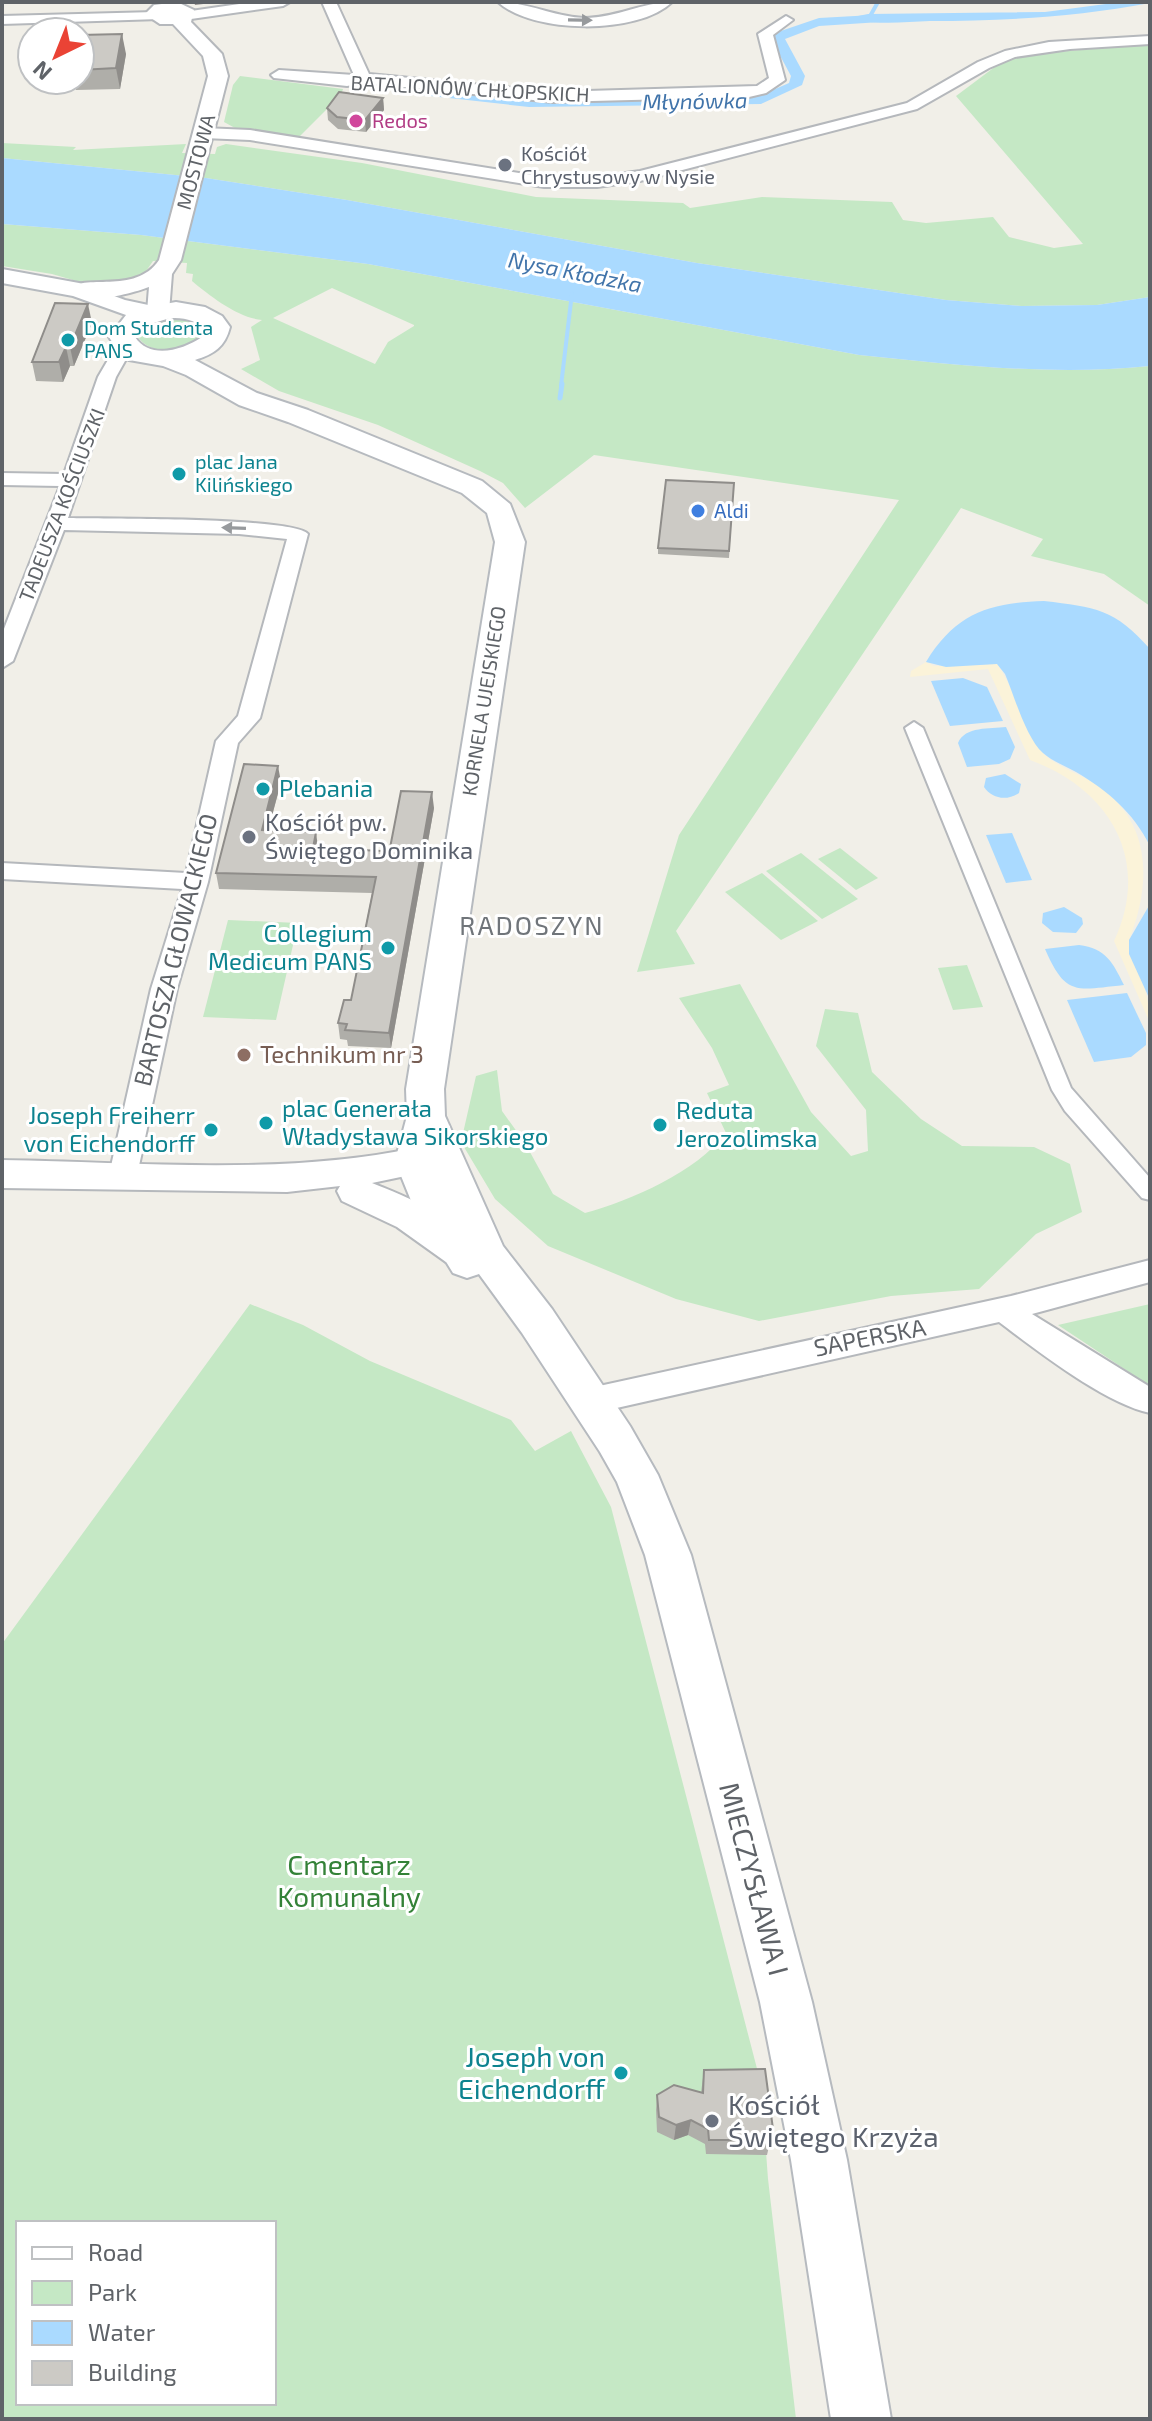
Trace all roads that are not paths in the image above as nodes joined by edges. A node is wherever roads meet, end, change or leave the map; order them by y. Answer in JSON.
{"nodes":[{"id":1,"x":283,"y":2,"type":"edge"},
{"id":2,"x":329,"y":2,"type":"edge"},
{"id":3,"x":505,"y":2,"type":"edge"},
{"id":4,"x":665,"y":2,"type":"edge"},
{"id":5,"x":169,"y":11,"type":"edge"},
{"id":6,"x":2,"y":20,"type":"edge"},
{"id":7,"x":786,"y":20,"type":"dead end"},
{"id":8,"x":1150,"y":40,"type":"edge"},
{"id":9,"x":279,"y":75,"type":"dead end"},
{"id":10,"x":363,"y":78,"type":"junction"},
{"id":11,"x":202,"y":141,"type":"junction"},
{"id":12,"x":167,"y":268,"type":"junction"},
{"id":13,"x":2,"y":276,"type":"edge"},
{"id":14,"x":68,"y":288,"type":"junction"},
{"id":15,"x":192,"y":312,"type":"junction"},
{"id":16,"x":155,"y":313,"type":"junction"},
{"id":17,"x":125,"y":337,"type":"junction"},
{"id":18,"x":208,"y":346,"type":"junction"},
{"id":19,"x":160,"y":358,"type":"junction"},
{"id":20,"x":103,"y":393,"type":"junction"},
{"id":21,"x":298,"y":416,"type":"junction"},
{"id":22,"x":2,"y":479,"type":"edge"},
{"id":23,"x":71,"y":480,"type":"junction"},
{"id":24,"x":58,"y":524,"type":"junction"},
{"id":25,"x":2,"y":661,"type":"edge"},
{"id":26,"x":914,"y":728,"type":"dead end"},
{"id":27,"x":2,"y":871,"type":"edge"},
{"id":28,"x":196,"y":882,"type":"junction"},
{"id":29,"x":428,"y":1170,"type":"junction"},
{"id":30,"x":2,"y":1174,"type":"edge"},
{"id":31,"x":123,"y":1175,"type":"junction"},
{"id":32,"x":287,"y":1178,"type":"junction"},
{"id":33,"x":355,"y":1191,"type":"junction"},
{"id":34,"x":1150,"y":1192,"type":"edge"},
{"id":35,"x":461,"y":1254,"type":"junction"},
{"id":36,"x":1150,"y":1271,"type":"edge"},
{"id":37,"x":1006,"y":1311,"type":"junction"},
{"id":38,"x":577,"y":1384,"type":"junction"},
{"id":39,"x":1150,"y":1400,"type":"edge"},
{"id":40,"x":861,"y":2419,"type":"edge"}],
"edges":[{"from":1,"to":5,"type":"street"},
{"from":2,"to":10,"type":"street"},
{"from":3,"to":4,"type":"street","one_way":true},
{"from":5,"to":6,"type":"street"},
{"from":5,"to":11,"type":"street","name":"MOSTOWA"},
{"from":7,"to":10,"type":"street","name":"BATALIONÓW CHŁOPSKICH"},
{"from":8,"to":11,"type":"street"},
{"from":9,"to":10,"type":"street","name":"BATALIONÓW CHŁOPSKICH"},
{"from":11,"to":12,"type":"street","name":"MOSTOWA"},
{"from":12,"to":14,"type":"street"},
{"from":12,"to":15,"type":"street"},
{"from":12,"to":16,"type":"street","name":"MOSTOWA"},
{"from":13,"to":14,"type":"main road"},
{"from":14,"to":16,"type":"main road"},
{"from":14,"to":17,"type":"main road","name":"KORNELA UJEJSKIEGO"},
{"from":15,"to":16,"type":"main road"},
{"from":15,"to":18,"type":"main road"},
{"from":16,"to":17,"type":"main road"},
{"from":17,"to":19,"type":"main road","name":"KORNELA UJEJSKIEGO"},
{"from":17,"to":20,"type":"street","name":"TADEUSZA KOŚCIUSZKI"},
{"from":18,"to":19,"type":"main road"},
{"from":18,"to":21,"type":"main road","name":"KORNELA UJEJSKIEGO"},
{"from":19,"to":20,"type":"street","name":"TADEUSZA KOŚCIUSZKI"},
{"from":19,"to":21,"type":"main road","name":"KORNELA UJEJSKIEGO"},
{"from":20,"to":23,"type":"street","name":"TADEUSZA KOŚCIUSZKI"},
{"from":21,"to":29,"type":"main road","name":"KORNELA UJEJSKIEGO"},
{"from":22,"to":23,"type":"street"},
{"from":23,"to":24,"type":"street","name":"TADEUSZA KOŚCIUSZKI"},
{"from":24,"to":25,"type":"street","name":"TADEUSZA KOŚCIUSZKI"},
{"from":28,"to":24,"type":"street","name":"BARTOSZA GŁOWACKIEGO","one_way":true},
{"from":26,"to":34,"type":"street"},
{"from":27,"to":28,"type":"street"},
{"from":28,"to":31,"type":"street","name":"BARTOSZA GŁOWACKIEGO"},
{"from":29,"to":32,"type":"street"},
{"from":29,"to":33,"type":"street"},
{"from":29,"to":35,"type":"main road","name":"MIECZYSŁAWA I"},
{"from":29,"to":38,"type":"main road","name":"MIECZYSŁAWA I"},
{"from":30,"to":31,"type":"street"},
{"from":31,"to":32,"type":"street"},
{"from":32,"to":33,"type":"street"},
{"from":33,"to":35,"type":"street"},
{"from":35,"to":38,"type":"main road","name":"MIECZYSŁAWA I"},
{"from":36,"to":37,"type":"street","name":"SAPERSKA"},
{"from":37,"to":38,"type":"street","name":"SAPERSKA"},
{"from":37,"to":39,"type":"street"},
{"from":38,"to":40,"type":"main road","name":"MIECZYSŁAWA I"}]}
